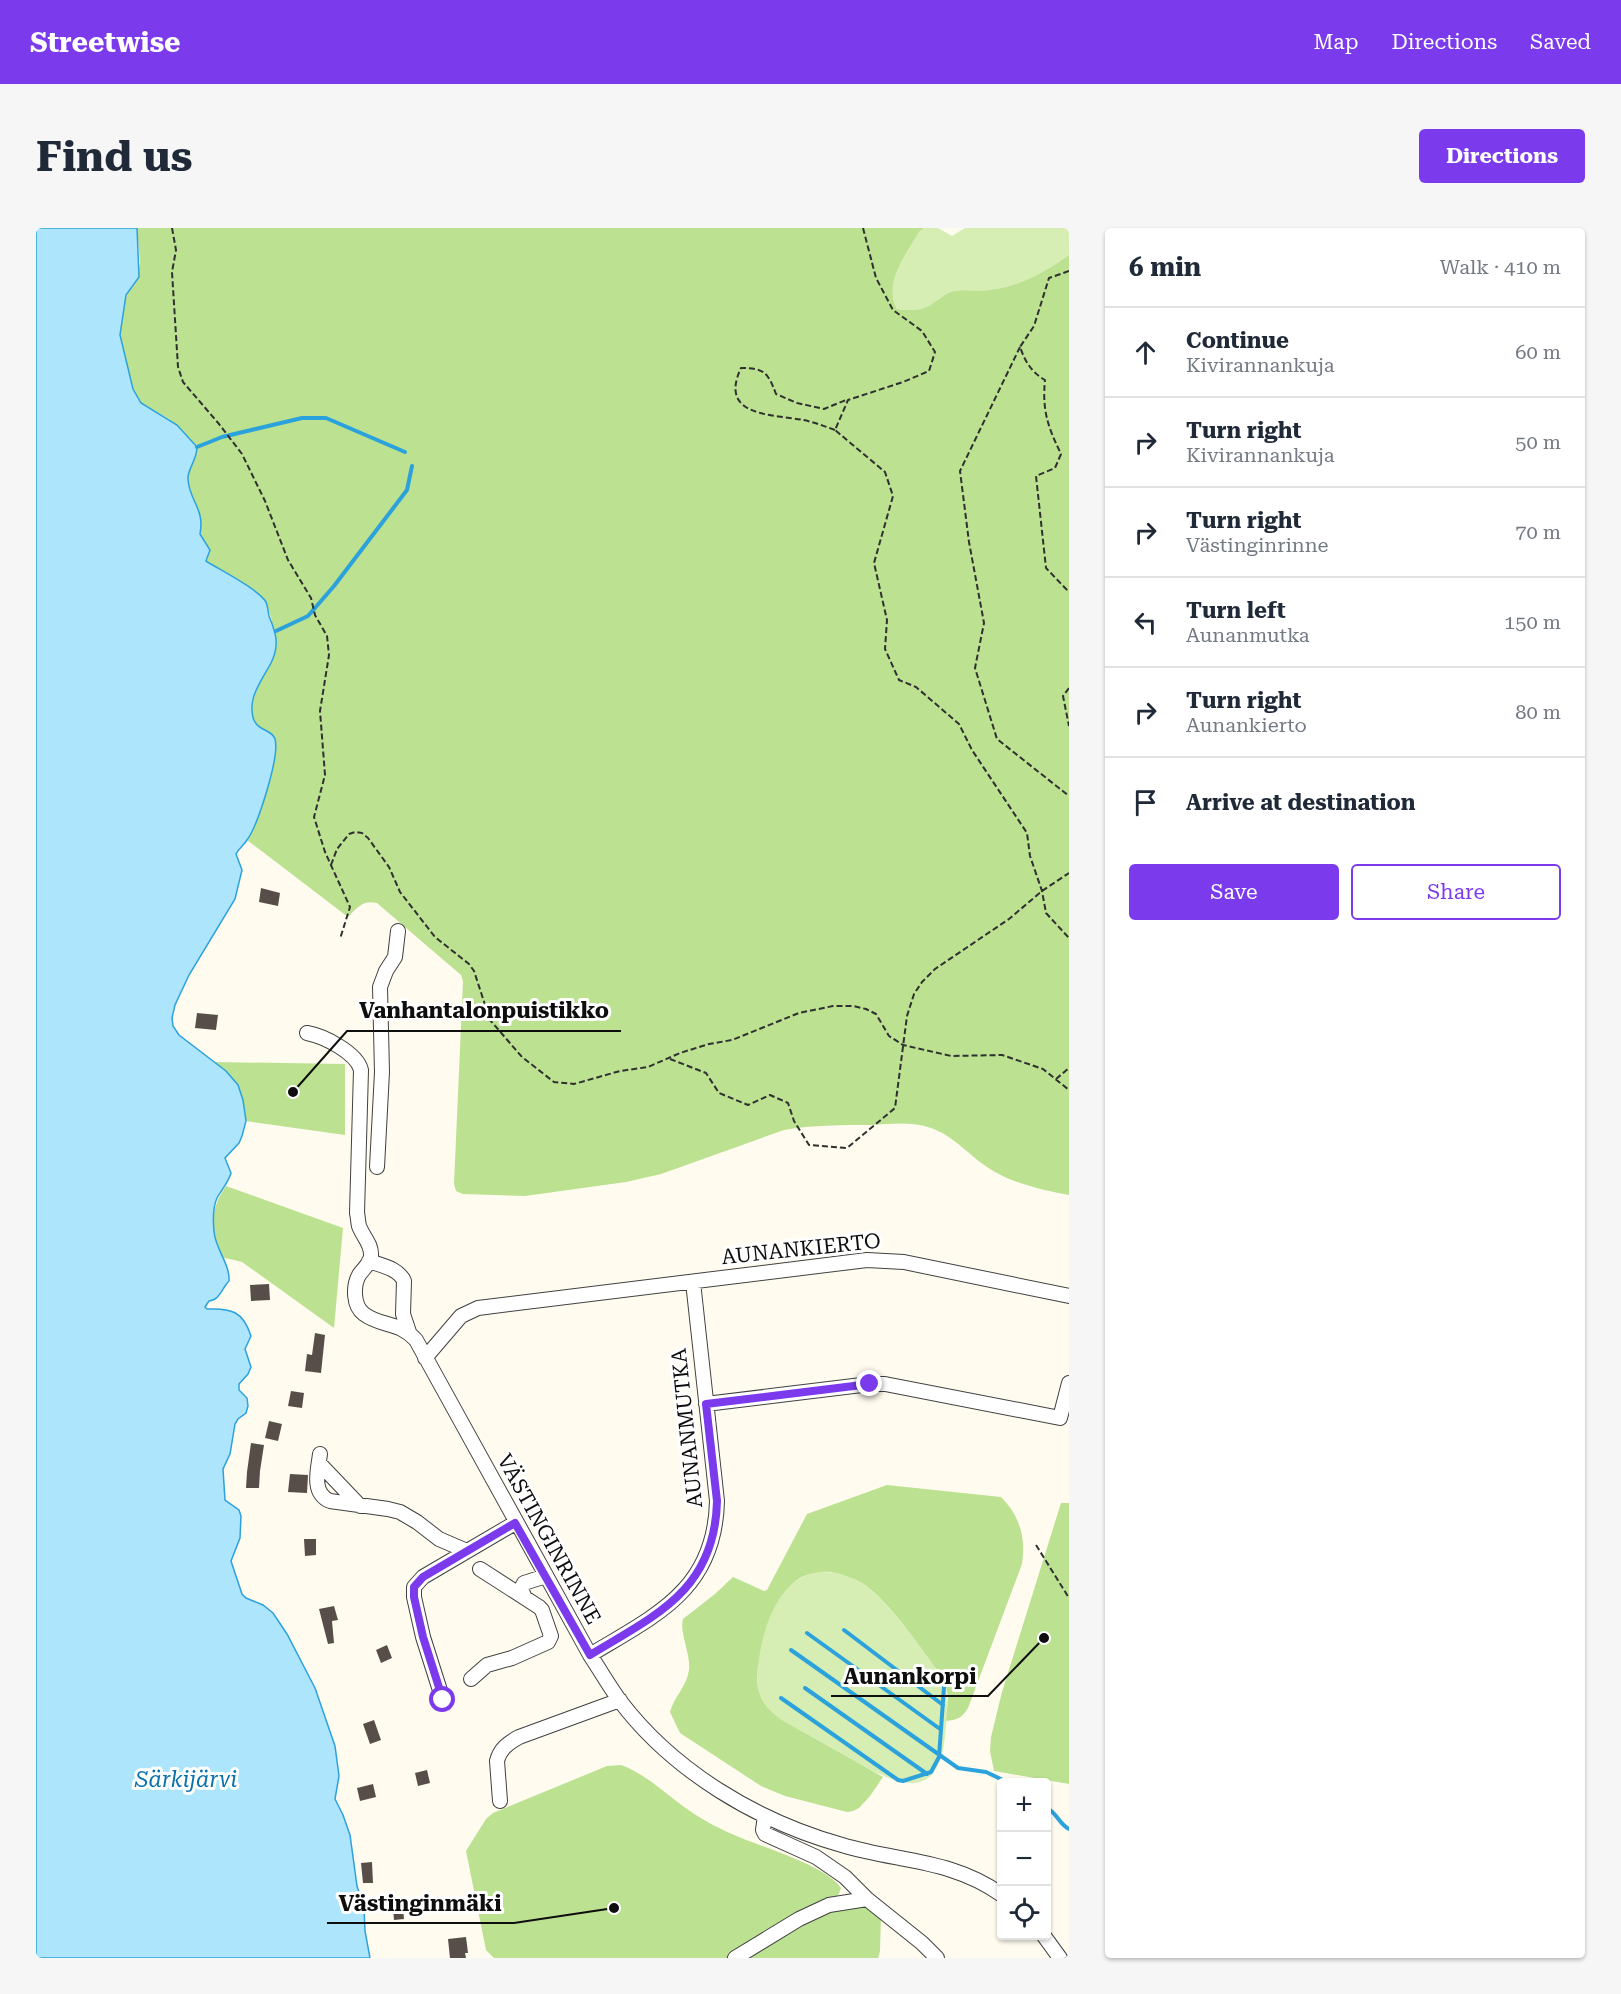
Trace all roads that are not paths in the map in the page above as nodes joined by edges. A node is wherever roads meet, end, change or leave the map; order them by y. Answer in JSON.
{"nodes":[{"id":1,"x":398,"y":931,"type":"dead end"},
{"id":2,"x":307,"y":1033,"type":"dead end"},
{"id":3,"x":382,"y":1072,"type":"junction"},
{"id":4,"x":360,"y":1101,"type":"junction"},
{"id":5,"x":377,"y":1167,"type":"dead end"},
{"id":6,"x":369,"y":1261,"type":"junction"},
{"id":7,"x":693,"y":1282,"type":"junction"},
{"id":8,"x":1069,"y":1296,"type":"edge"},
{"id":9,"x":409,"y":1332,"type":"junction"},
{"id":10,"x":425,"y":1358,"type":"junction"},
{"id":11,"x":1069,"y":1383,"type":"edge"},
{"id":12,"x":706,"y":1404,"type":"junction"},
{"id":13,"x":360,"y":1506,"type":"junction"},
{"id":14,"x":515,"y":1523,"type":"junction"},
{"id":15,"x":467,"y":1551,"type":"junction"},
{"id":16,"x":480,"y":1569,"type":"dead end"},
{"id":17,"x":546,"y":1576,"type":"junction"},
{"id":18,"x":525,"y":1598,"type":"junction"},
{"id":19,"x":590,"y":1655,"type":"junction"},
{"id":20,"x":471,"y":1679,"type":"dead end"},
{"id":21,"x":443,"y":1700,"type":"dead end"},
{"id":22,"x":620,"y":1700,"type":"junction"},
{"id":23,"x":500,"y":1801,"type":"dead end"},
{"id":24,"x":765,"y":1816,"type":"junction"},
{"id":25,"x":997,"y":1892,"type":"edge"},
{"id":26,"x":867,"y":1899,"type":"junction"},
{"id":27,"x":1047,"y":1940,"type":"edge"},
{"id":28,"x":735,"y":1958,"type":"edge"},
{"id":29,"x":937,"y":1958,"type":"edge"},
{"id":30,"x":1060,"y":1958,"type":"edge"}],
"edges":[{"from":1,"to":3,"type":"street"},
{"from":2,"to":4,"type":"street"},
{"from":3,"to":4,"type":"street"},
{"from":3,"to":5,"type":"street"},
{"from":4,"to":6,"type":"street"},
{"from":6,"to":9,"type":"street"},
{"from":6,"to":9,"type":"street"},
{"from":7,"to":8,"type":"street","name":"AUNANKIERTO"},
{"from":7,"to":10,"type":"street","name":"AUNANKIERTO"},
{"from":7,"to":12,"type":"street","name":"AUNANMUTKA"},
{"from":9,"to":10,"type":"street","name":"VÄSTINGINRINNE"},
{"from":10,"to":14,"type":"street","name":"VÄSTINGINRINNE"},
{"from":11,"to":12,"type":"street"},
{"from":12,"to":19,"type":"street","name":"AUNANMUTKA"},
{"from":13,"to":13,"type":"street"},
{"from":13,"to":15,"type":"street"},
{"from":14,"to":15,"type":"street"},
{"from":14,"to":17,"type":"street","name":"VÄSTINGINRINNE"},
{"from":15,"to":21,"type":"street"},
{"from":16,"to":18,"type":"street"},
{"from":17,"to":18,"type":"street"},
{"from":17,"to":19,"type":"street","name":"VÄSTINGINRINNE"},
{"from":18,"to":20,"type":"street"},
{"from":19,"to":22,"type":"street","name":"VÄSTINGINRINNE"},
{"from":22,"to":23,"type":"street"},
{"from":22,"to":24,"type":"street","name":"VÄSTINGINRINNE"},
{"from":24,"to":25,"type":"street","name":"VÄSTINGINRINNE"},
{"from":24,"to":26,"type":"street"},
{"from":26,"to":28,"type":"street"},
{"from":26,"to":29,"type":"street"},
{"from":27,"to":30,"type":"street"}]}
